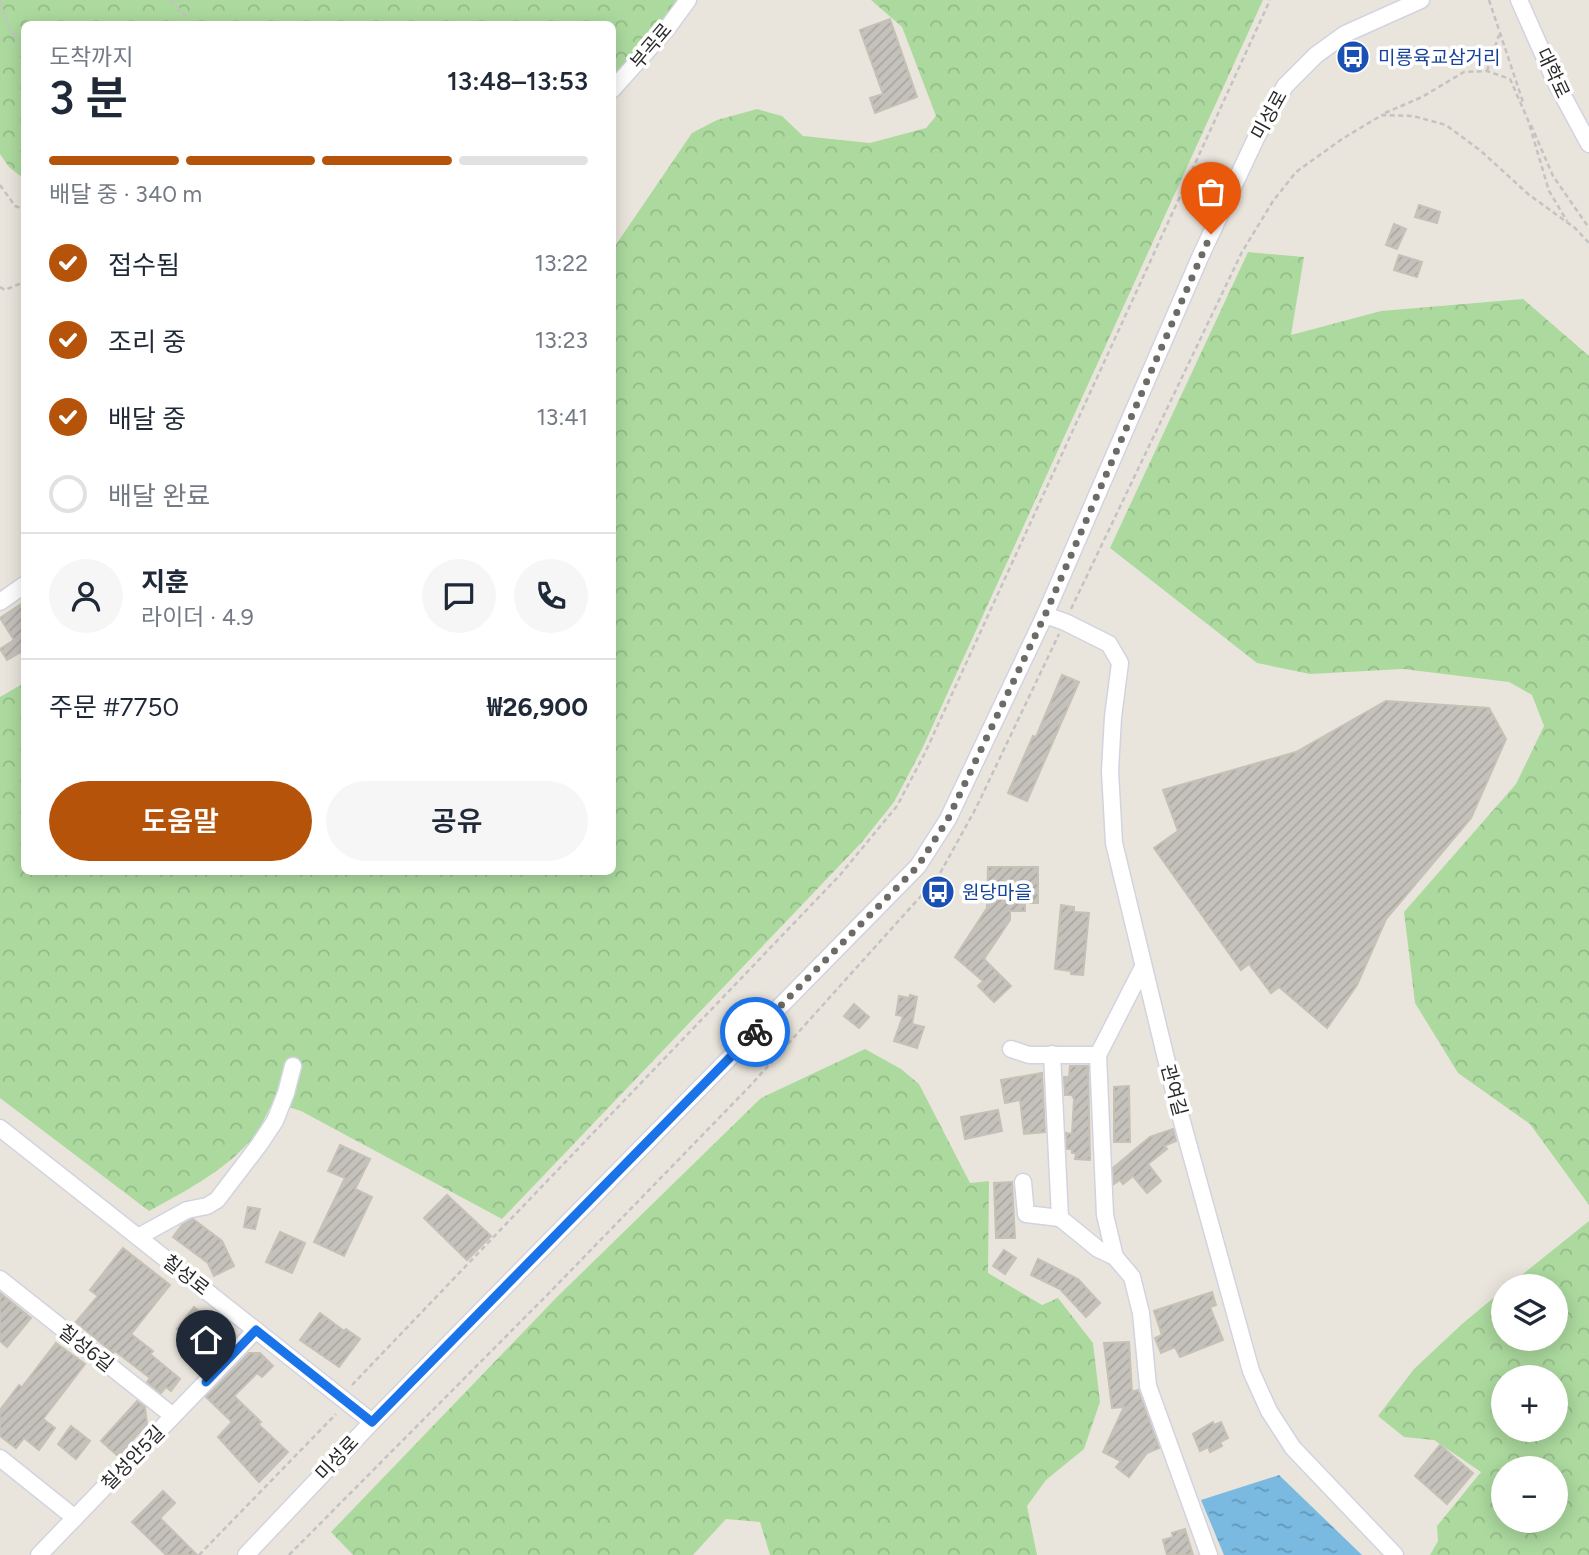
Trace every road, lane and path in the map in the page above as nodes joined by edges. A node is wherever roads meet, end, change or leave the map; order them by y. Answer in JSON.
{"nodes":[{"id":1,"x":170,"y":0,"type":"edge"},
{"id":2,"x":688,"y":0,"type":"edge"},
{"id":3,"x":1270,"y":0,"type":"edge"},
{"id":4,"x":1421,"y":0,"type":"edge"},
{"id":5,"x":1489,"y":0,"type":"edge"},
{"id":6,"x":1519,"y":0,"type":"edge"},
{"id":7,"x":0,"y":1,"type":"edge"},
{"id":8,"x":186,"y":16,"type":"dead end"},
{"id":9,"x":1500,"y":33,"type":"junction"},
{"id":10,"x":21,"y":39,"type":"edge"},
{"id":11,"x":1487,"y":71,"type":"junction"},
{"id":12,"x":616,"y":86,"type":"edge"},
{"id":13,"x":1382,"y":115,"type":"junction"},
{"id":14,"x":1589,"y":144,"type":"edge"},
{"id":15,"x":0,"y":185,"type":"edge"},
{"id":16,"x":21,"y":208,"type":"edge"},
{"id":17,"x":1568,"y":223,"type":"junction"},
{"id":18,"x":1589,"y":228,"type":"edge"},
{"id":19,"x":1589,"y":243,"type":"edge"},
{"id":20,"x":21,"y":283,"type":"edge"},
{"id":21,"x":0,"y":287,"type":"edge"},
{"id":22,"x":21,"y":587,"type":"edge"},
{"id":23,"x":0,"y":602,"type":"edge"},
{"id":24,"x":1045,"y":615,"type":"junction"},
{"id":25,"x":1065,"y":622,"type":"junction"},
{"id":26,"x":1143,"y":967,"type":"junction"},
{"id":27,"x":1011,"y":1049,"type":"dead end"},
{"id":28,"x":1052,"y":1054,"type":"junction"},
{"id":29,"x":1098,"y":1055,"type":"junction"},
{"id":30,"x":293,"y":1066,"type":"dead end"},
{"id":31,"x":0,"y":1128,"type":"edge"},
{"id":32,"x":1023,"y":1182,"type":"dead end"},
{"id":33,"x":1060,"y":1219,"type":"junction"},
{"id":34,"x":138,"y":1237,"type":"junction"},
{"id":35,"x":1115,"y":1257,"type":"junction"},
{"id":36,"x":0,"y":1279,"type":"edge"},
{"id":37,"x":256,"y":1330,"type":"junction"},
{"id":38,"x":341,"y":1397,"type":"junction"},
{"id":39,"x":173,"y":1416,"type":"junction"},
{"id":40,"x":372,"y":1422,"type":"junction"},
{"id":41,"x":0,"y":1458,"type":"edge"},
{"id":42,"x":75,"y":1518,"type":"junction"},
{"id":43,"x":39,"y":1555,"type":"edge"},
{"id":44,"x":199,"y":1555,"type":"edge"},
{"id":45,"x":246,"y":1555,"type":"edge"},
{"id":46,"x":289,"y":1555,"type":"edge"},
{"id":47,"x":1209,"y":1555,"type":"edge"},
{"id":48,"x":1395,"y":1555,"type":"edge"}],
"edges":[{"from":1,"to":8,"type":"path"},
{"from":2,"to":12,"type":"street","name":"부곡로"},
{"from":3,"to":38,"type":"path"},
{"from":4,"to":24,"type":"street","name":"미성로"},
{"from":5,"to":9,"type":"path"},
{"from":6,"to":14,"type":"street","name":"대학로"},
{"from":7,"to":10,"type":"path"},
{"from":9,"to":11,"type":"path"},
{"from":9,"to":18,"type":"path"},
{"from":11,"to":13,"type":"path"},
{"from":11,"to":17,"type":"path"},
{"from":13,"to":17,"type":"path"},
{"from":13,"to":25,"type":"path"},
{"from":15,"to":16,"type":"path"},
{"from":17,"to":19,"type":"path"},
{"from":20,"to":21,"type":"path"},
{"from":22,"to":23,"type":"street"},
{"from":24,"to":25,"type":"street","name":"관여길"},
{"from":24,"to":40,"type":"street","name":"미성로"},
{"from":25,"to":26,"type":"street","name":"관여길"},
{"from":25,"to":46,"type":"path"},
{"from":26,"to":29,"type":"street"},
{"from":26,"to":48,"type":"street","name":"관여길"},
{"from":27,"to":28,"type":"street"},
{"from":28,"to":29,"type":"street"},
{"from":28,"to":33,"type":"street"},
{"from":29,"to":35,"type":"street"},
{"from":30,"to":34,"type":"street"},
{"from":31,"to":34,"type":"street","name":"칠성로"},
{"from":32,"to":33,"type":"street"},
{"from":33,"to":35,"type":"street"},
{"from":34,"to":37,"type":"street","name":"칠성로"},
{"from":35,"to":47,"type":"street"},
{"from":36,"to":39,"type":"street","name":"칠성6길"},
{"from":37,"to":38,"type":"street","name":"칠성로"},
{"from":37,"to":39,"type":"street","name":"칠성안5길"},
{"from":38,"to":40,"type":"street","name":"칠성로"},
{"from":38,"to":44,"type":"path"},
{"from":39,"to":42,"type":"street","name":"칠성안5길"},
{"from":40,"to":45,"type":"street","name":"미성로"},
{"from":41,"to":42,"type":"street"},
{"from":42,"to":43,"type":"street","name":"칠성안5길"}]}
